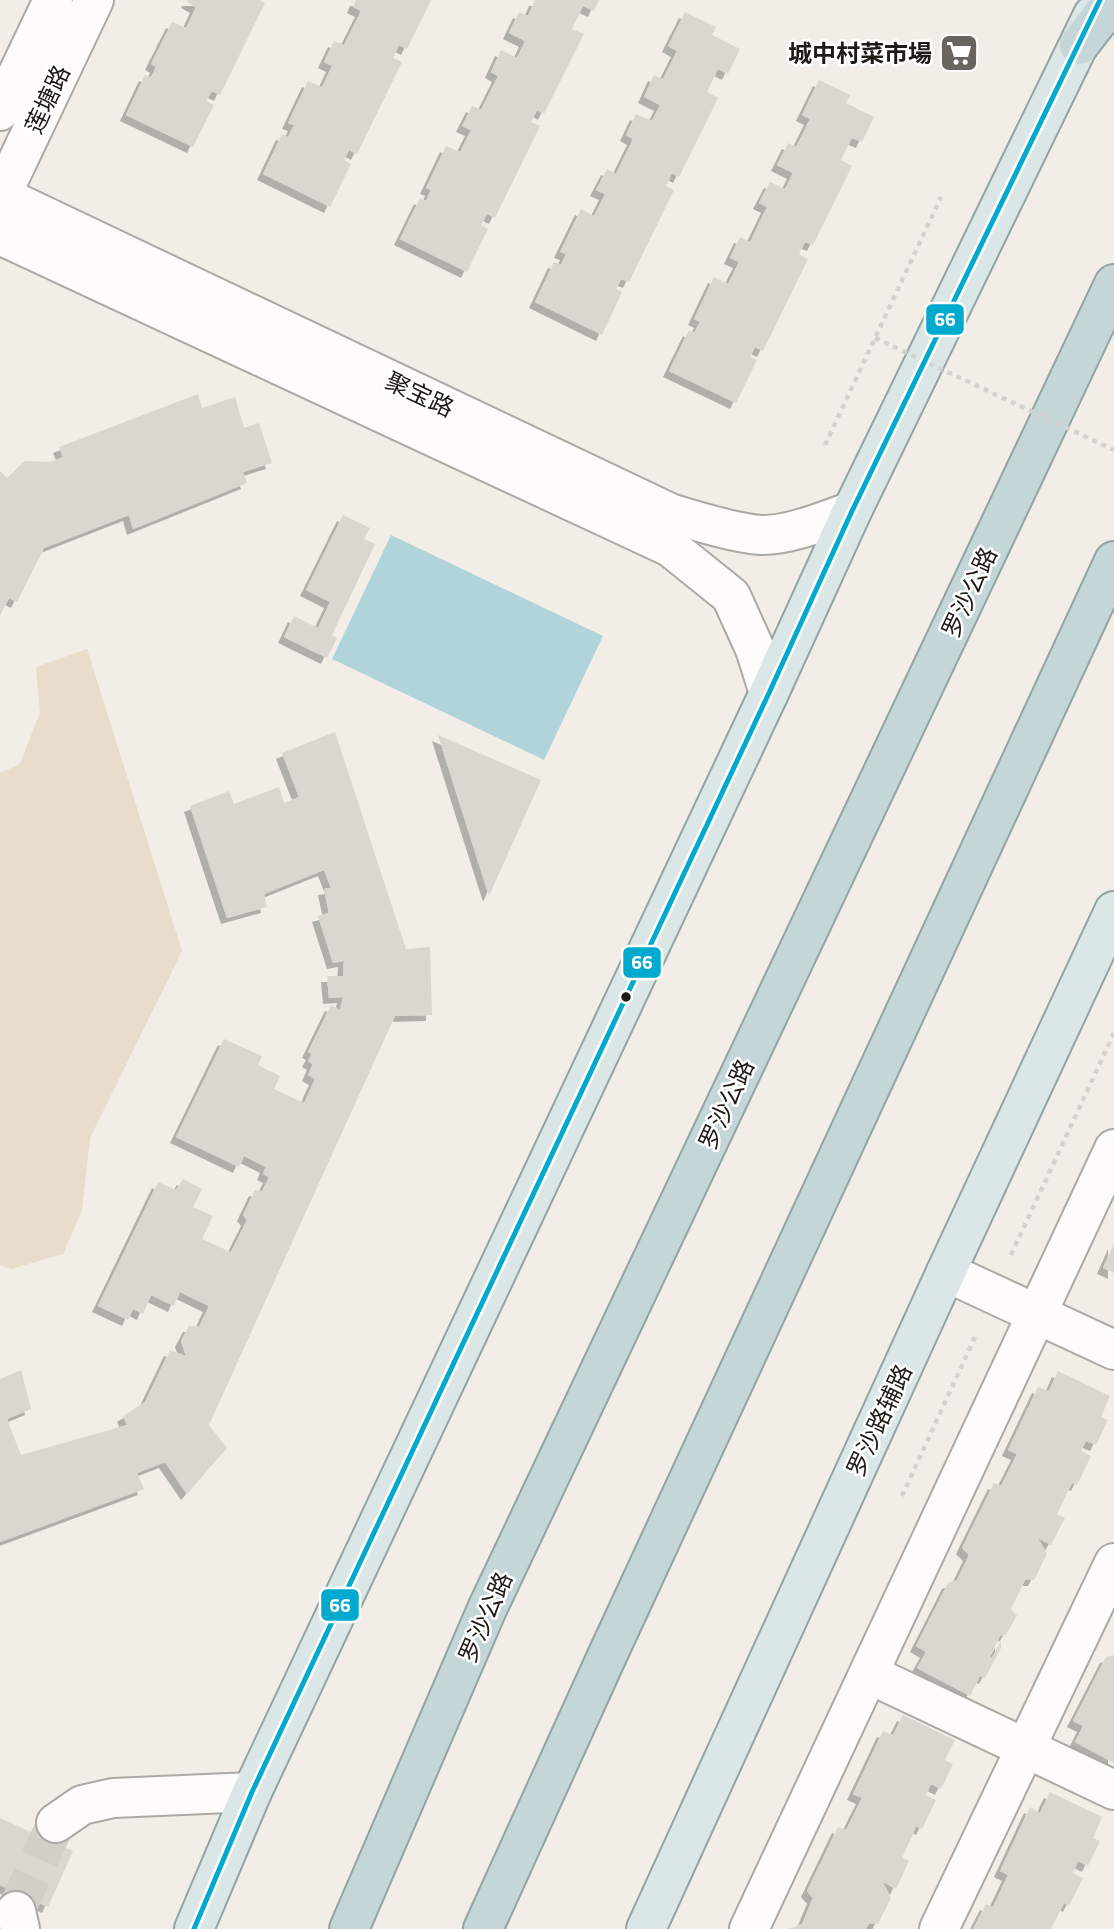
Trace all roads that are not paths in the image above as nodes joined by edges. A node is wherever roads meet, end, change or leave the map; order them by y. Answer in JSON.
{"nodes":[{"id":1,"x":53,"y":0,"type":"edge"},
{"id":2,"x":94,"y":0,"type":"edge"},
{"id":3,"x":1100,"y":0,"type":"edge"},
{"id":4,"x":1114,"y":0,"type":"edge"},
{"id":5,"x":1079,"y":45,"type":"junction"},
{"id":6,"x":0,"y":111,"type":"edge"},
{"id":7,"x":0,"y":196,"type":"edge"},
{"id":8,"x":0,"y":235,"type":"edge"},
{"id":9,"x":1114,"y":284,"type":"edge"},
{"id":10,"x":852,"y":511,"type":"junction"},
{"id":11,"x":1114,"y":561,"type":"edge"},
{"id":12,"x":769,"y":693,"type":"junction"},
{"id":13,"x":1114,"y":911,"type":"edge"},
{"id":14,"x":1114,"y":1149,"type":"edge"},
{"id":15,"x":946,"y":1272,"type":"junction"},
{"id":16,"x":1037,"y":1314,"type":"junction"},
{"id":17,"x":1114,"y":1350,"type":"edge"},
{"id":18,"x":1114,"y":1563,"type":"edge"},
{"id":19,"x":869,"y":1674,"type":"junction"},
{"id":20,"x":1026,"y":1748,"type":"junction"},
{"id":21,"x":1114,"y":1790,"type":"edge"},
{"id":22,"x":252,"y":1792,"type":"junction"},
{"id":23,"x":56,"y":1823,"type":"tunnel mouth"},
{"id":24,"x":194,"y":1929,"type":"edge"},
{"id":25,"x":349,"y":1929,"type":"edge"},
{"id":26,"x":483,"y":1929,"type":"edge"},
{"id":27,"x":646,"y":1929,"type":"edge"},
{"id":28,"x":749,"y":1929,"type":"edge"},
{"id":29,"x":939,"y":1929,"type":"edge"}],
"edges":[{"from":1,"to":6,"type":"street","name":"莲塘路"},
{"from":2,"to":7,"type":"street","name":"莲塘路"},
{"from":3,"to":5,"type":"main road"},
{"from":4,"to":5,"type":"highway"},
{"from":5,"to":10,"type":"main road"},
{"from":7,"to":10,"type":"street","name":"聚宝路"},
{"from":8,"to":12,"type":"street","name":"聚宝路"},
{"from":9,"to":25,"type":"highway","name":"罗沙公路"},
{"from":10,"to":12,"type":"main road"},
{"from":11,"to":26,"type":"highway"},
{"from":12,"to":22,"type":"main road"},
{"from":13,"to":15,"type":"main road","name":"罗沙路辅路"},
{"from":14,"to":16,"type":"street"},
{"from":15,"to":16,"type":"street"},
{"from":15,"to":27,"type":"main road","name":"罗沙路辅路"},
{"from":16,"to":17,"type":"street"},
{"from":16,"to":19,"type":"street"},
{"from":18,"to":20,"type":"street"},
{"from":19,"to":20,"type":"street"},
{"from":19,"to":28,"type":"street"},
{"from":20,"to":21,"type":"street"},
{"from":20,"to":29,"type":"street"},
{"from":22,"to":23,"type":"street"},
{"from":22,"to":24,"type":"main road"}]}
